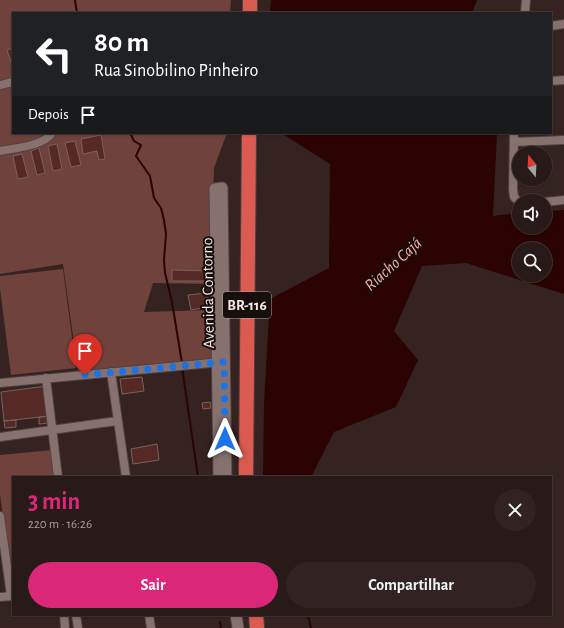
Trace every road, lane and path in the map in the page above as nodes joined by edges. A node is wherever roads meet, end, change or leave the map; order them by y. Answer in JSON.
{"nodes":[{"id":1,"x":250,"y":0,"type":"edge"},
{"id":2,"x":526,"y":0,"type":"edge"},
{"id":3,"x":250,"y":12,"type":"edge"},
{"id":4,"x":526,"y":12,"type":"edge"},
{"id":5,"x":564,"y":24,"type":"edge"},
{"id":6,"x":552,"y":26,"type":"edge"},
{"id":7,"x":564,"y":80,"type":"edge"},
{"id":8,"x":552,"y":81,"type":"edge"},
{"id":9,"x":12,"y":82,"type":"edge"},
{"id":10,"x":0,"y":85,"type":"edge"},
{"id":11,"x":52,"y":134,"type":"edge"},
{"id":12,"x":249,"y":134,"type":"edge"},
{"id":13,"x":514,"y":134,"type":"edge"},
{"id":14,"x":564,"y":140,"type":"edge"},
{"id":15,"x":514,"y":142,"type":"junction"},
{"id":16,"x":0,"y":151,"type":"edge"},
{"id":17,"x":215,"y":189,"type":"dead end"},
{"id":18,"x":514,"y":194,"type":"edge"},
{"id":19,"x":564,"y":200,"type":"edge"},
{"id":20,"x":552,"y":201,"type":"edge"},
{"id":21,"x":221,"y":362,"type":"junction"},
{"id":22,"x":111,"y":372,"type":"junction"},
{"id":23,"x":46,"y":378,"type":"junction"},
{"id":24,"x":0,"y":383,"type":"edge"},
{"id":25,"x":117,"y":421,"type":"junction"},
{"id":26,"x":52,"y":431,"type":"junction"},
{"id":27,"x":0,"y":437,"type":"edge"},
{"id":28,"x":58,"y":476,"type":"edge"},
{"id":29,"x":126,"y":476,"type":"edge"},
{"id":30,"x":219,"y":476,"type":"edge"},
{"id":31,"x":226,"y":476,"type":"edge"},
{"id":32,"x":246,"y":476,"type":"edge"},
{"id":33,"x":0,"y":516,"type":"edge"},
{"id":34,"x":12,"y":596,"type":"edge"},
{"id":35,"x":0,"y":597,"type":"edge"},
{"id":36,"x":64,"y":616,"type":"edge"},
{"id":37,"x":76,"y":616,"type":"edge"},
{"id":38,"x":149,"y":616,"type":"edge"},
{"id":39,"x":230,"y":616,"type":"edge"},
{"id":40,"x":236,"y":616,"type":"edge"},
{"id":41,"x":256,"y":616,"type":"edge"},
{"id":42,"x":66,"y":628,"type":"edge"},
{"id":43,"x":78,"y":628,"type":"edge"},
{"id":44,"x":151,"y":628,"type":"edge"},
{"id":45,"x":231,"y":628,"type":"edge"},
{"id":46,"x":238,"y":628,"type":"edge"},
{"id":47,"x":257,"y":628,"type":"edge"}],
"edges":[{"from":1,"to":3,"type":"highway"},
{"from":2,"to":4,"type":"street"},
{"from":5,"to":6,"type":"street"},
{"from":7,"to":8,"type":"street"},
{"from":9,"to":10,"type":"street"},
{"from":11,"to":16,"type":"street"},
{"from":12,"to":32,"type":"highway","number":"BR-116"},
{"from":13,"to":15,"type":"street"},
{"from":14,"to":15,"type":"street"},
{"from":15,"to":18,"type":"street"},
{"from":17,"to":21,"type":"street"},
{"from":19,"to":20,"type":"street"},
{"from":21,"to":22,"type":"street"},
{"from":21,"to":30,"type":"street"},
{"from":21,"to":31,"type":"street","name":"Avenida Contorno"},
{"from":22,"to":23,"type":"street"},
{"from":22,"to":25,"type":"street"},
{"from":23,"to":24,"type":"street"},
{"from":23,"to":26,"type":"street"},
{"from":25,"to":26,"type":"street"},
{"from":25,"to":29,"type":"street"},
{"from":26,"to":27,"type":"street"},
{"from":26,"to":28,"type":"street"},
{"from":33,"to":34,"type":"street"},
{"from":34,"to":35,"type":"street"},
{"from":36,"to":42,"type":"street"},
{"from":37,"to":43,"type":"street"},
{"from":38,"to":44,"type":"street"},
{"from":39,"to":45,"type":"street"},
{"from":40,"to":46,"type":"street"},
{"from":41,"to":47,"type":"highway"}]}
